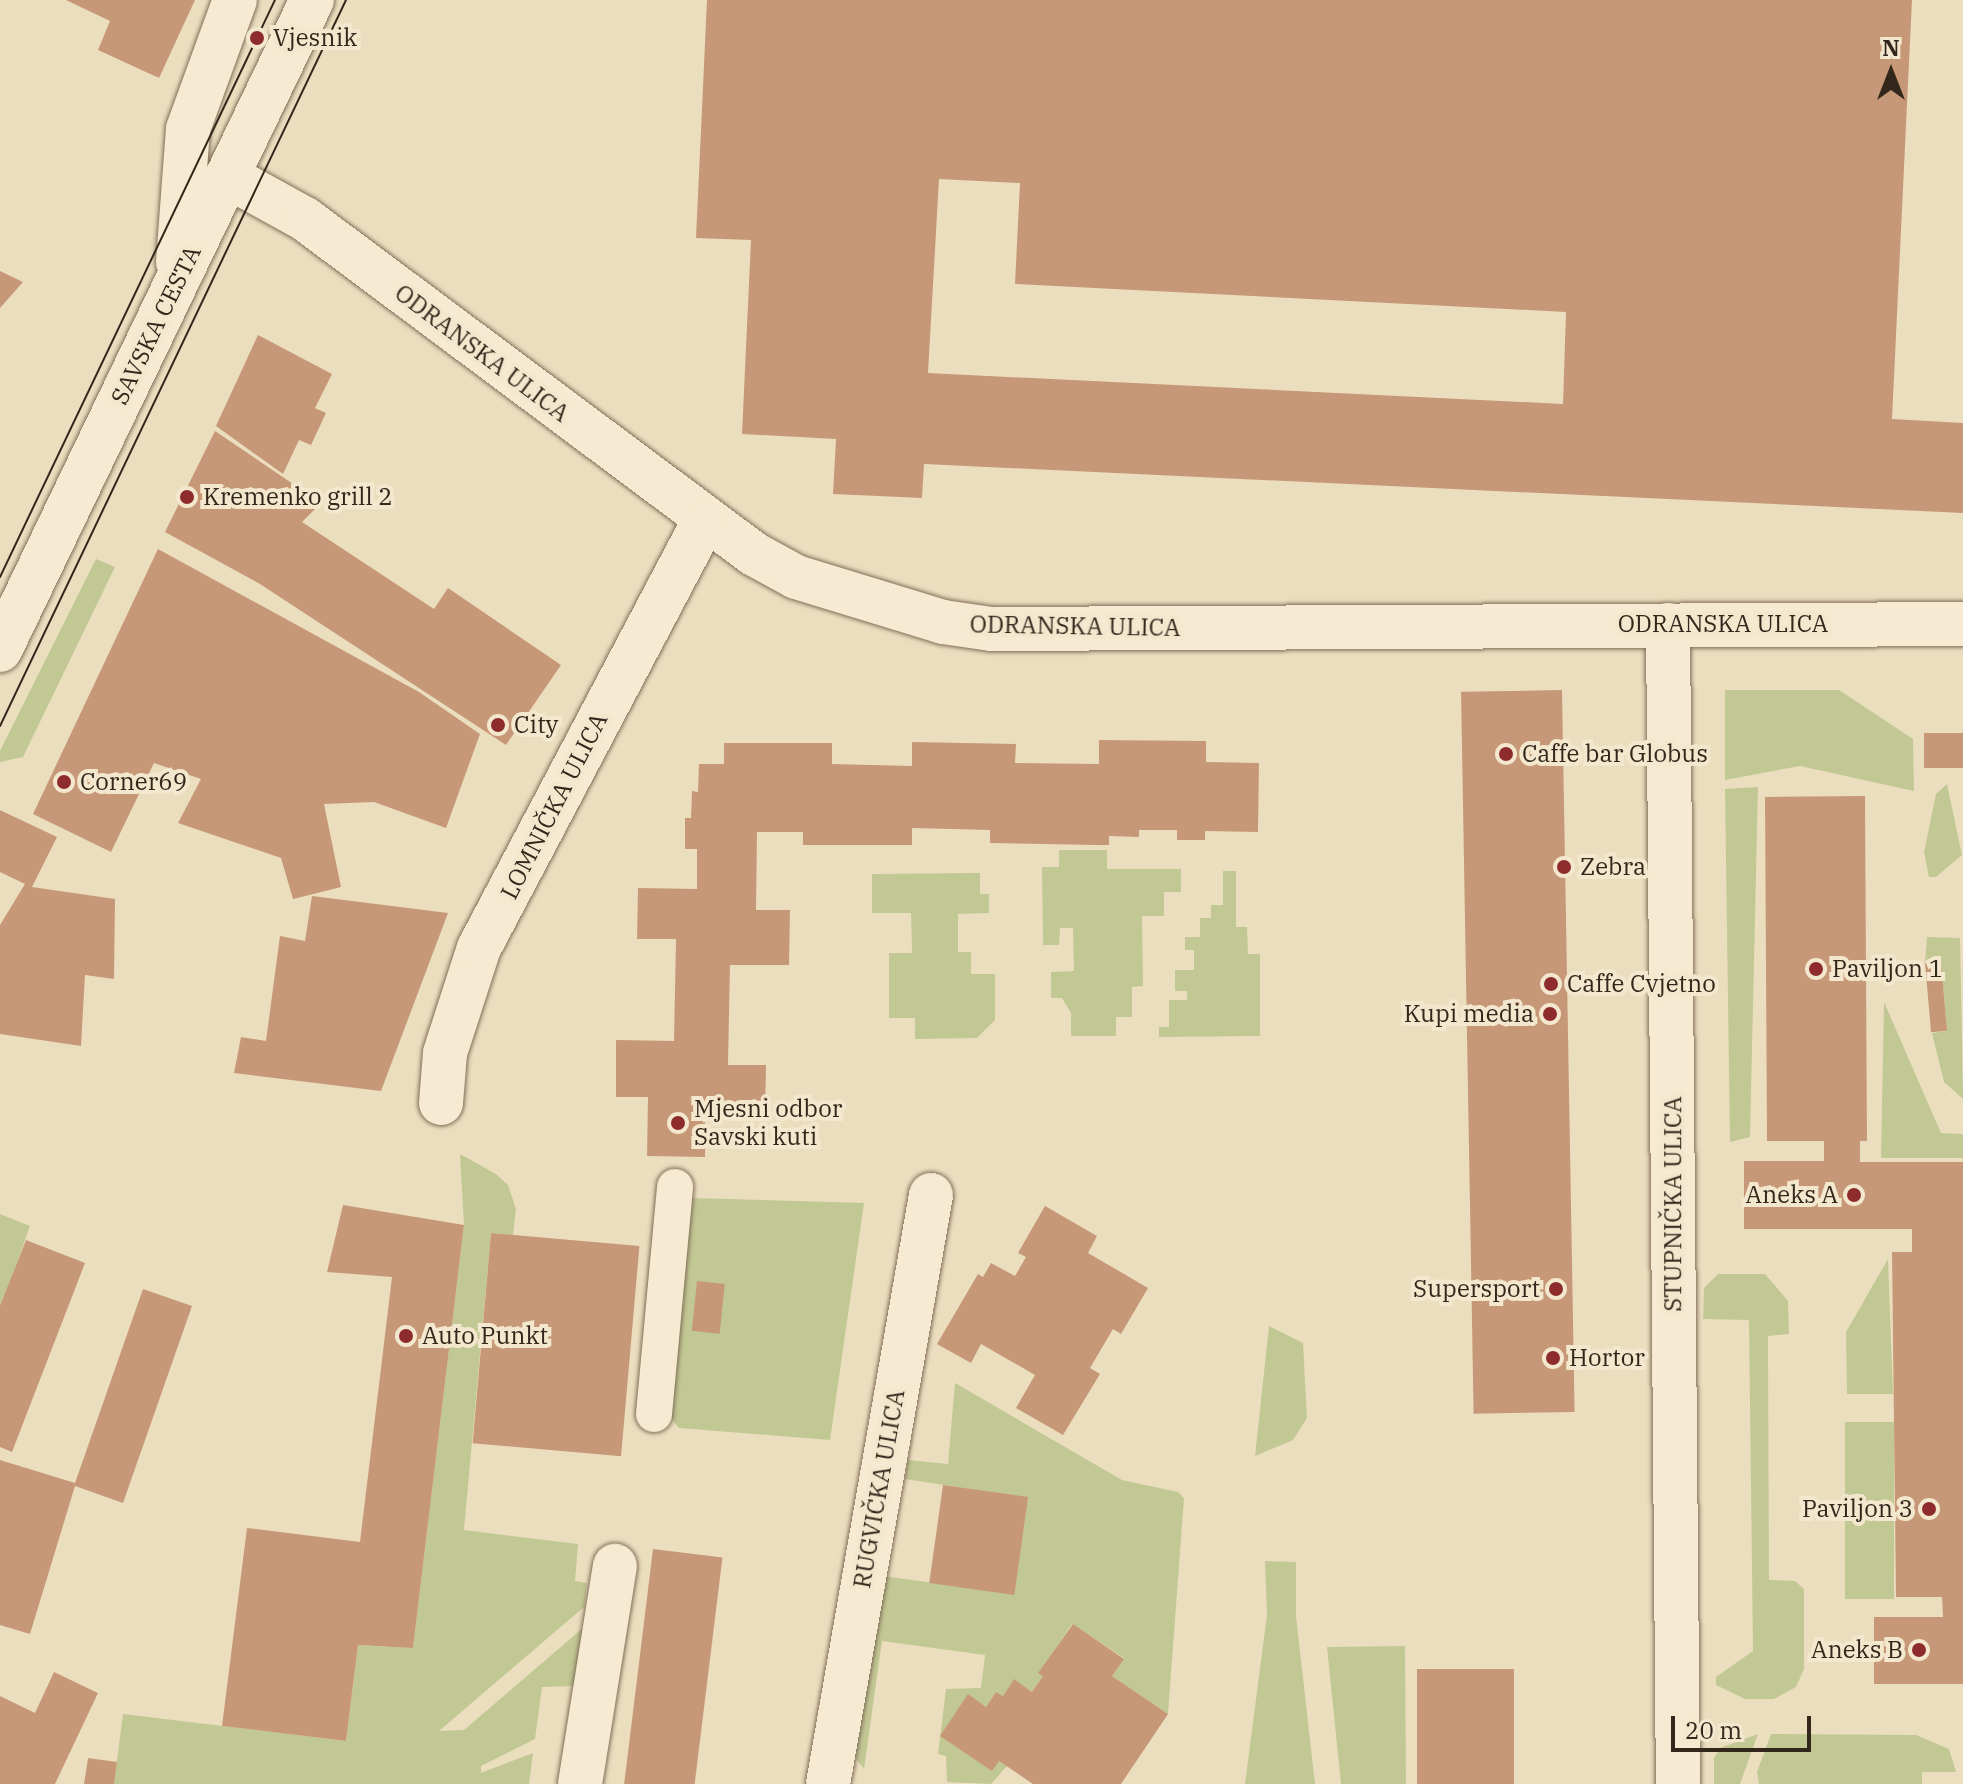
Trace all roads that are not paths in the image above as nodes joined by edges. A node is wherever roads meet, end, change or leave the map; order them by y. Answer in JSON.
{"nodes":[{"id":1,"x":235,"y":0,"type":"edge"},
{"id":2,"x":312,"y":0,"type":"edge"},
{"id":3,"x":227,"y":176,"type":"junction"},
{"id":4,"x":177,"y":280,"type":"junction"},
{"id":5,"x":704,"y":521,"type":"junction"},
{"id":6,"x":1963,"y":624,"type":"edge"},
{"id":7,"x":1668,"y":625,"type":"junction"},
{"id":8,"x":0,"y":650,"type":"edge"},
{"id":9,"x":441,"y":1103,"type":"dead end"},
{"id":10,"x":675,"y":1187,"type":"dead end"},
{"id":11,"x":931,"y":1195,"type":"dead end"},
{"id":12,"x":654,"y":1414,"type":"dead end"},
{"id":13,"x":615,"y":1566,"type":"dead end"},
{"id":14,"x":580,"y":1784,"type":"edge"},
{"id":15,"x":828,"y":1784,"type":"edge"},
{"id":16,"x":1678,"y":1784,"type":"edge"}],
"edges":[{"from":1,"to":4,"type":"street"},
{"from":2,"to":3,"type":"street","name":"SAVSKA CESTA"},
{"from":3,"to":4,"type":"street","name":"SAVSKA CESTA"},
{"from":3,"to":5,"type":"street","name":"ODRANSKA ULICA"},
{"from":4,"to":8,"type":"street","name":"SAVSKA CESTA"},
{"from":5,"to":7,"type":"street","name":"ODRANSKA ULICA"},
{"from":5,"to":9,"type":"street","name":"LOMNIČKA ULICA"},
{"from":6,"to":7,"type":"street","name":"ODRANSKA ULICA"},
{"from":7,"to":16,"type":"street","name":"STUPNIČKA ULICA"},
{"from":10,"to":12,"type":"street"},
{"from":11,"to":15,"type":"street","name":"RUGVIČKA ULICA"},
{"from":13,"to":14,"type":"street"}]}
